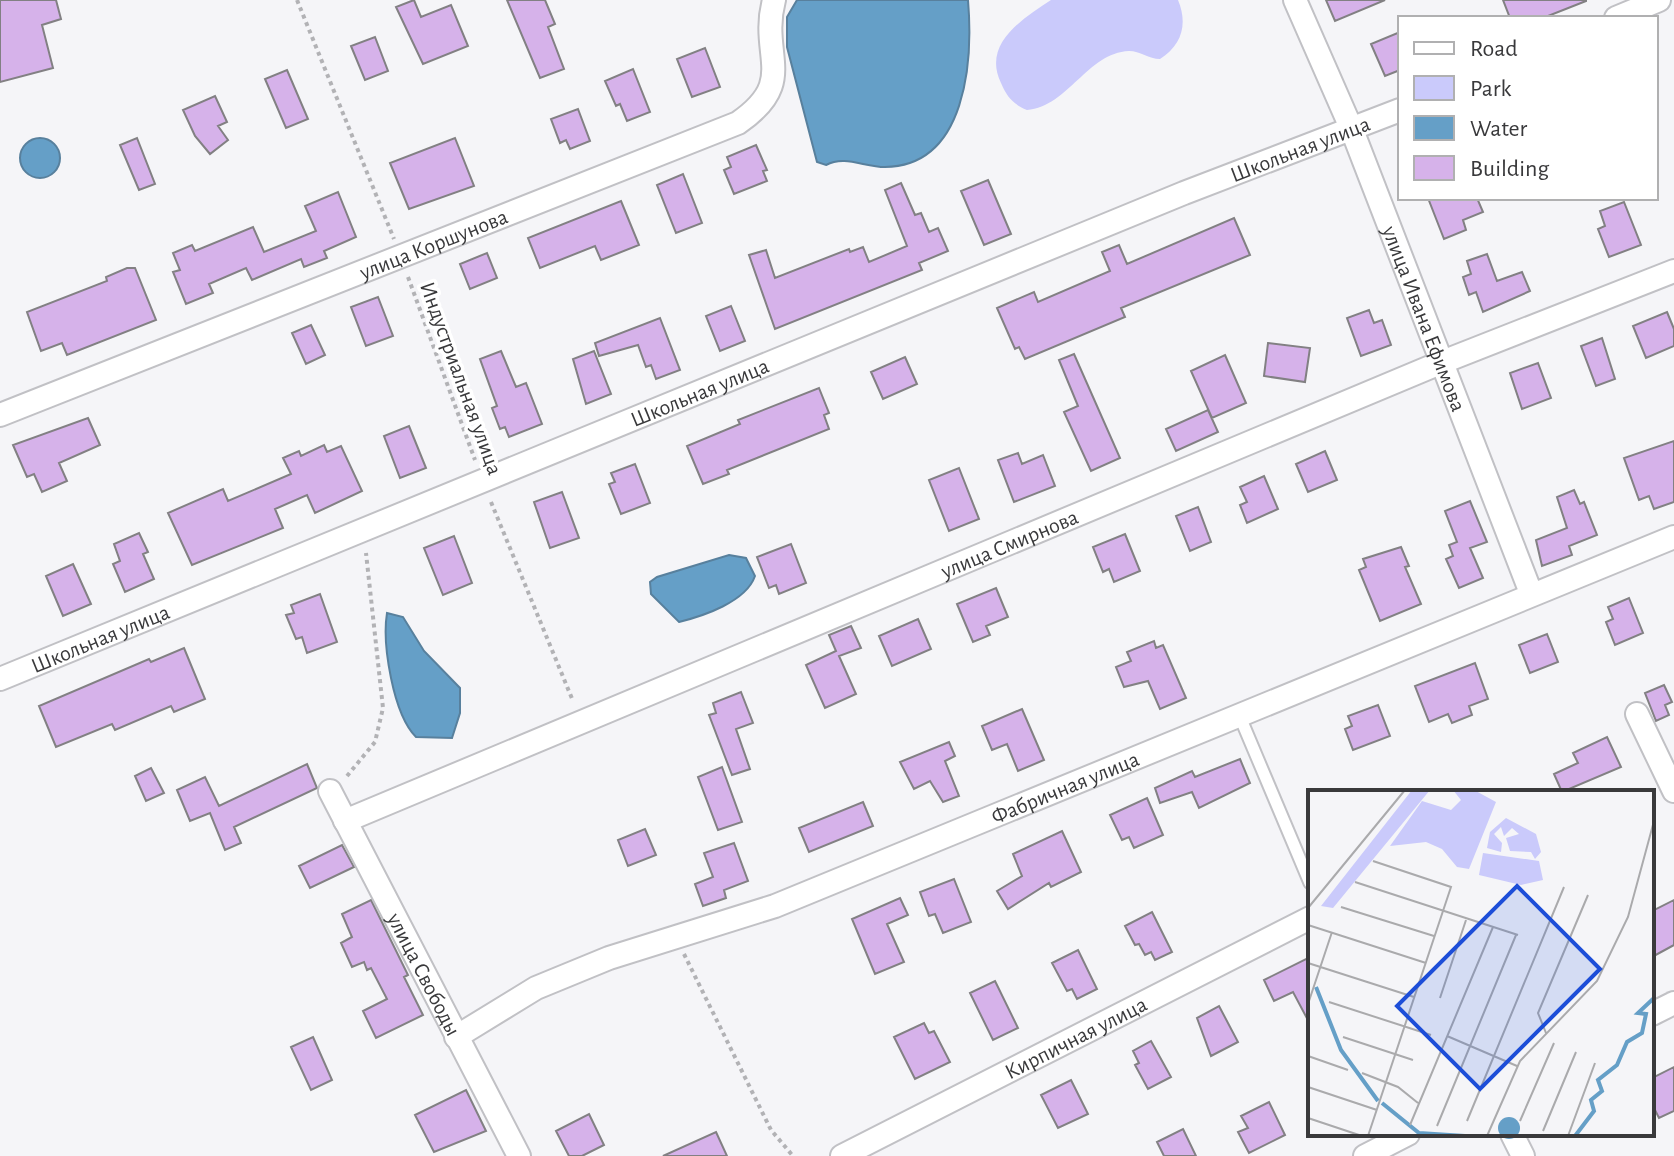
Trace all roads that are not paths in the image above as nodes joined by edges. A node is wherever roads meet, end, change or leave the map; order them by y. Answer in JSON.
{"nodes":[{"id":1,"x":774,"y":0,"type":"edge"},
{"id":2,"x":1295,"y":0,"type":"edge"},
{"id":3,"x":1659,"y":0,"type":"edge"},
{"id":4,"x":1621,"y":16,"type":"edge"},
{"id":5,"x":1398,"y":111,"type":"edge"},
{"id":6,"x":1352,"y":130,"type":"junction"},
{"id":7,"x":1674,"y":271,"type":"edge"},
{"id":8,"x":1440,"y":363,"type":"junction"},
{"id":9,"x":0,"y":415,"type":"edge"},
{"id":10,"x":1674,"y":537,"type":"edge"},
{"id":11,"x":1531,"y":593,"type":"junction"},
{"id":12,"x":0,"y":679,"type":"edge"},
{"id":13,"x":1637,"y":714,"type":"dead end"},
{"id":14,"x":1240,"y":717,"type":"junction"},
{"id":15,"x":330,"y":791,"type":"road end"},
{"id":16,"x":1674,"y":791,"type":"edge"},
{"id":17,"x":345,"y":821,"type":"junction"},
{"id":18,"x":1308,"y":878,"type":"edge"},
{"id":19,"x":1308,"y":919,"type":"edge"},
{"id":20,"x":1674,"y":1003,"type":"edge"},
{"id":21,"x":1654,"y":1013,"type":"edge"},
{"id":22,"x":456,"y":1037,"type":"junction"},
{"id":23,"x":1404,"y":1136,"type":"edge"},
{"id":24,"x":1513,"y":1136,"type":"edge"},
{"id":25,"x":519,"y":1156,"type":"edge"},
{"id":26,"x":842,"y":1156,"type":"edge"},
{"id":27,"x":1365,"y":1156,"type":"edge"},
{"id":28,"x":1523,"y":1156,"type":"edge"}],
"edges":[{"from":1,"to":9,"type":"street","name":"улица Коршунова"},
{"from":2,"to":6,"type":"street","name":"улица Ивана Ефимова"},
{"from":3,"to":4,"type":"street"},
{"from":5,"to":6,"type":"street","name":"Школьная улица"},
{"from":6,"to":8,"type":"street","name":"улица Ивана Ефимова"},
{"from":6,"to":12,"type":"street","name":"Школьная улица"},
{"from":7,"to":8,"type":"street","name":"улица Смирнова"},
{"from":8,"to":11,"type":"street","name":"улица Ивана Ефимова"},
{"from":8,"to":17,"type":"street","name":"улица Смирнова"},
{"from":10,"to":11,"type":"street","name":"Фабричная улица"},
{"from":11,"to":14,"type":"street","name":"Фабричная улица"},
{"from":13,"to":16,"type":"street"},
{"from":14,"to":18,"type":"lane"},
{"from":14,"to":22,"type":"street","name":"Фабричная улица"},
{"from":15,"to":17,"type":"street","name":"улица Свободы"},
{"from":17,"to":22,"type":"street","name":"улица Свободы"},
{"from":19,"to":26,"type":"street","name":"Кирпичная улица"},
{"from":20,"to":21,"type":"street"},
{"from":22,"to":25,"type":"street","name":"улица Свободы"},
{"from":23,"to":27,"type":"street"},
{"from":24,"to":28,"type":"street"}]}
